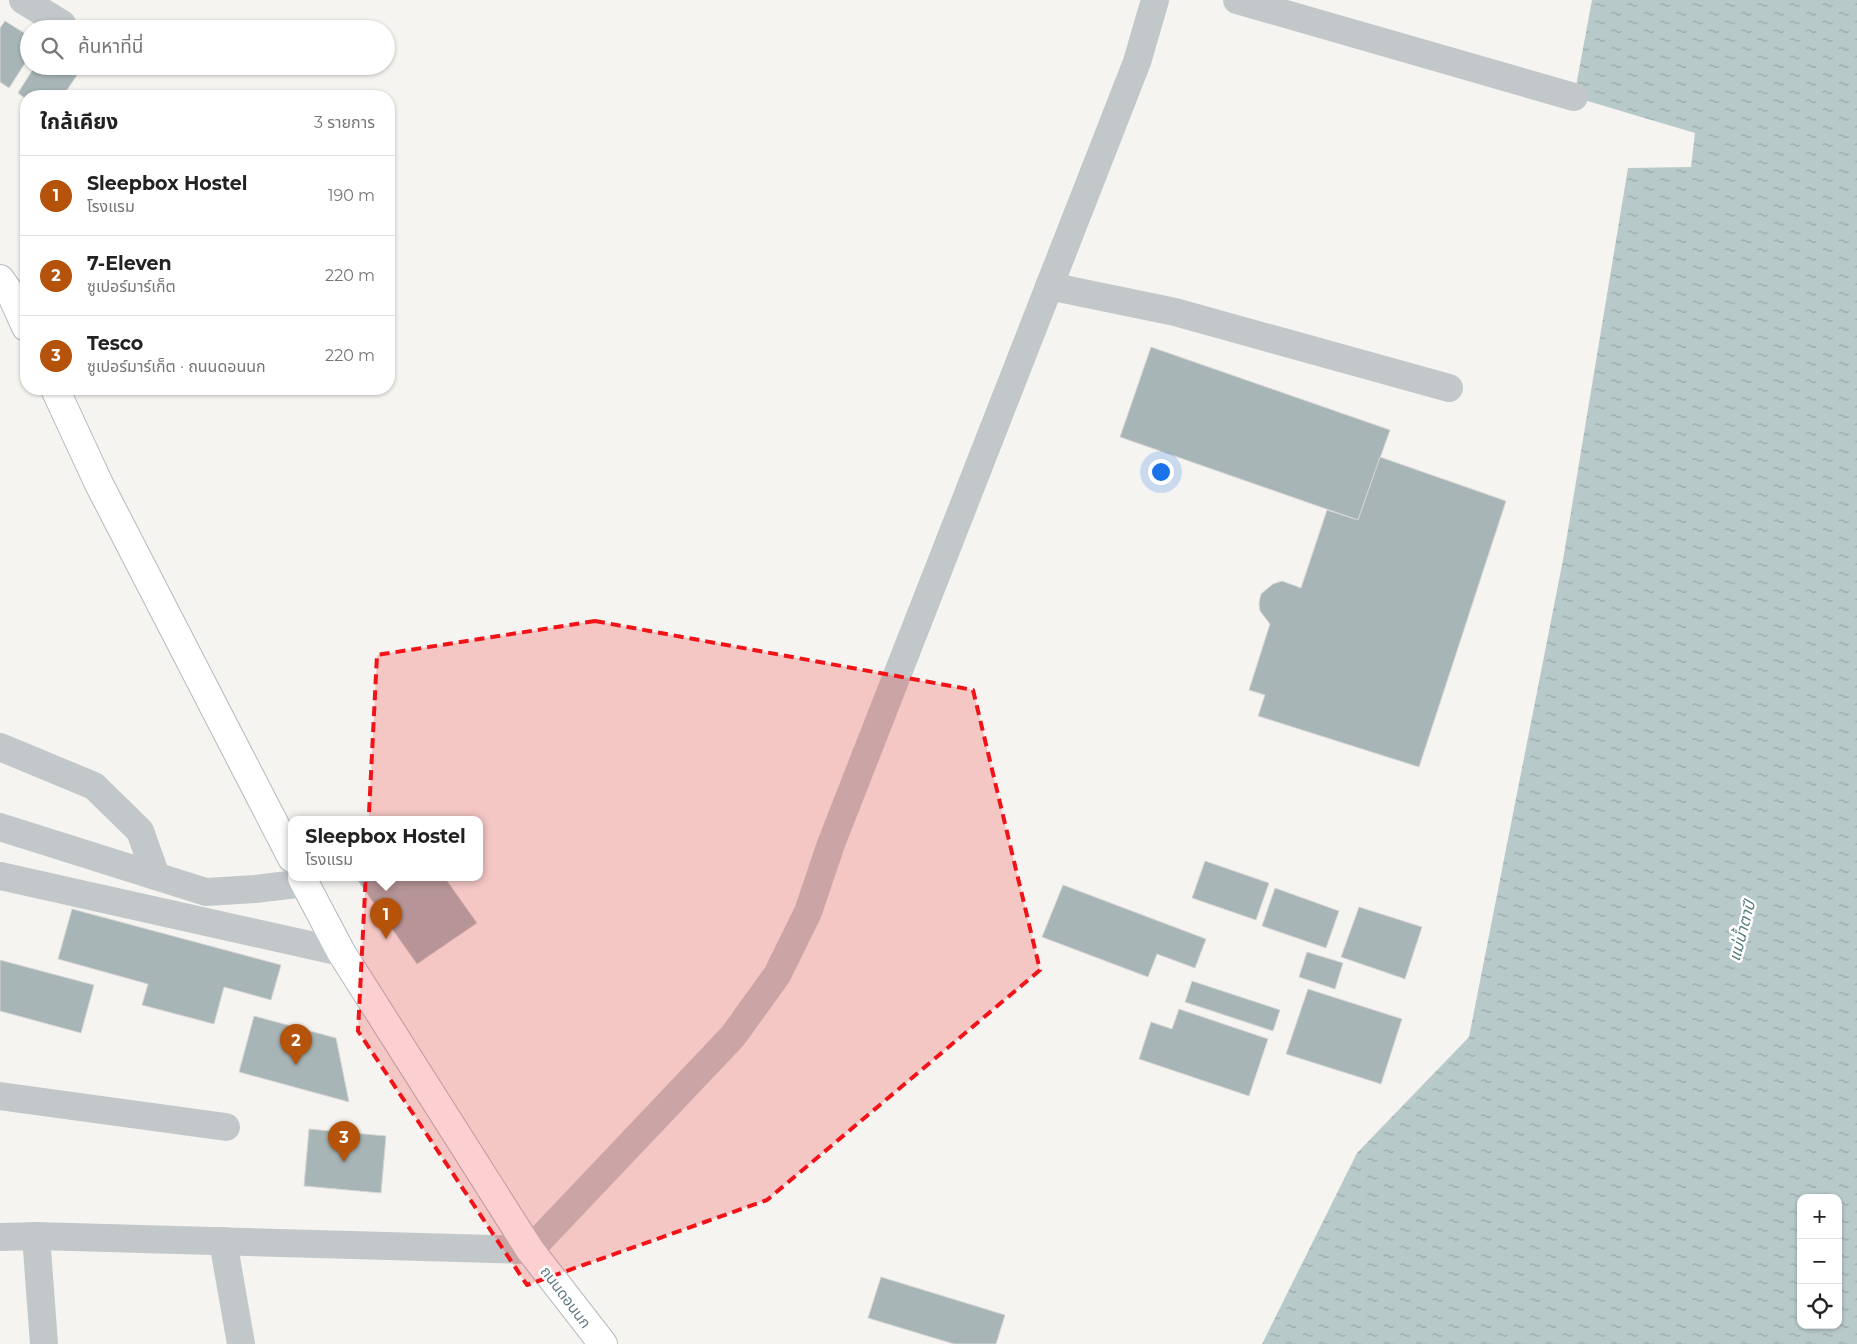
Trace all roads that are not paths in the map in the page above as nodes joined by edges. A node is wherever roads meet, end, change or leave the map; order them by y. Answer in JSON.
{"nodes":[{"id":1,"x":23,"y":0,"type":"edge"},
{"id":2,"x":1155,"y":0,"type":"edge"},
{"id":3,"x":1237,"y":0,"type":"edge"},
{"id":4,"x":56,"y":20,"type":"edge"},
{"id":5,"x":1574,"y":97,"type":"dead end"},
{"id":6,"x":0,"y":279,"type":"edge"},
{"id":7,"x":1049,"y":286,"type":"junction"},
{"id":8,"x":20,"y":314,"type":"edge"},
{"id":9,"x":1449,"y":388,"type":"dead end"},
{"id":10,"x":58,"y":395,"type":"edge"},
{"id":11,"x":0,"y":747,"type":"edge"},
{"id":12,"x":0,"y":827,"type":"edge"},
{"id":13,"x":288,"y":850,"type":"edge"},
{"id":14,"x":0,"y":876,"type":"edge"},
{"id":15,"x":156,"y":876,"type":"junction"},
{"id":16,"x":299,"y":881,"type":"edge"},
{"id":17,"x":305,"y":881,"type":"edge"},
{"id":18,"x":341,"y":952,"type":"junction"},
{"id":19,"x":0,"y":1096,"type":"edge"},
{"id":20,"x":226,"y":1127,"type":"dead end"},
{"id":21,"x":36,"y":1236,"type":"junction"},
{"id":22,"x":0,"y":1237,"type":"edge"},
{"id":23,"x":222,"y":1241,"type":"junction"},
{"id":24,"x":530,"y":1250,"type":"junction"},
{"id":25,"x":44,"y":1344,"type":"edge"},
{"id":26,"x":241,"y":1344,"type":"edge"},
{"id":27,"x":602,"y":1344,"type":"edge"}],
"edges":[{"from":1,"to":4,"type":"street"},
{"from":2,"to":7,"type":"street"},
{"from":3,"to":5,"type":"street"},
{"from":6,"to":8,"type":"main road"},
{"from":7,"to":9,"type":"street"},
{"from":7,"to":24,"type":"street"},
{"from":10,"to":13,"type":"main road"},
{"from":11,"to":15,"type":"street"},
{"from":12,"to":15,"type":"street"},
{"from":14,"to":18,"type":"street"},
{"from":15,"to":16,"type":"street"},
{"from":17,"to":18,"type":"main road","name":"ถนนดอนนก"},
{"from":18,"to":24,"type":"main road","name":"ถนนดอนนก"},
{"from":19,"to":20,"type":"street"},
{"from":21,"to":22,"type":"street"},
{"from":21,"to":23,"type":"street"},
{"from":21,"to":25,"type":"street"},
{"from":23,"to":24,"type":"street"},
{"from":23,"to":26,"type":"street"},
{"from":24,"to":27,"type":"main road","name":"ถนนดอนนก"}]}
